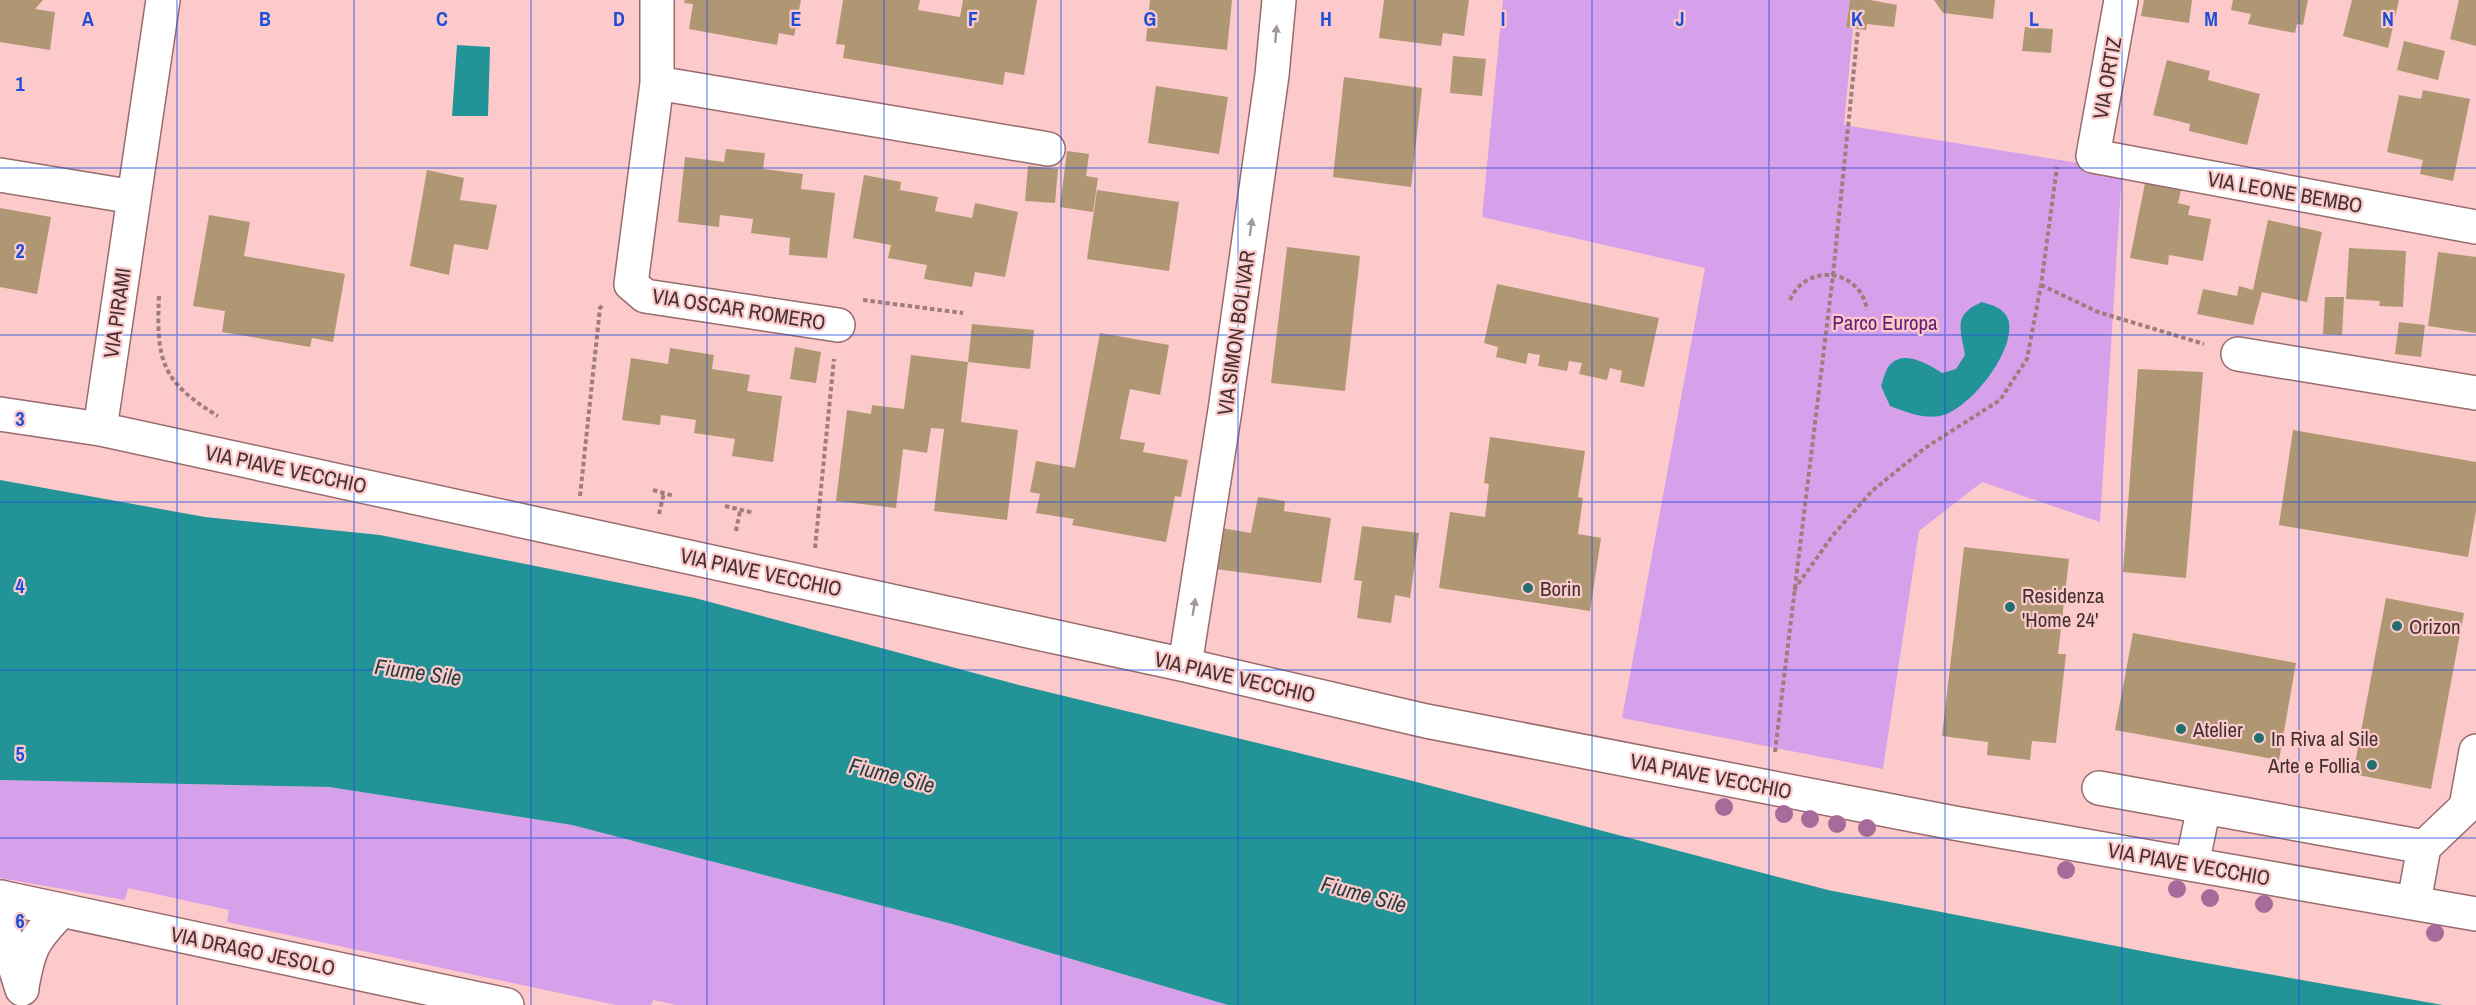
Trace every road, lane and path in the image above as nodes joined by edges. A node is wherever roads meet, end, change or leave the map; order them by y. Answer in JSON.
{"nodes":[{"id":1,"x":163,"y":0,"type":"edge"},
{"id":2,"x":657,"y":0,"type":"edge"},
{"id":3,"x":1280,"y":0,"type":"edge"},
{"id":4,"x":2121,"y":0,"type":"edge"},
{"id":5,"x":1858,"y":29,"type":"dead end"},
{"id":6,"x":657,"y":83,"type":"junction"},
{"id":7,"x":1048,"y":149,"type":"dead end"},
{"id":8,"x":2093,"y":156,"type":"junction"},
{"id":9,"x":0,"y":175,"type":"edge"},
{"id":10,"x":134,"y":197,"type":"junction"},
{"id":11,"x":2476,"y":227,"type":"edge"},
{"id":12,"x":1833,"y":275,"type":"junction"},
{"id":13,"x":631,"y":284,"type":"junction"},
{"id":14,"x":2041,"y":285,"type":"junction"},
{"id":15,"x":159,"y":289,"type":"dead end"},
{"id":16,"x":1790,"y":300,"type":"dead end"},
{"id":17,"x":1867,"y":310,"type":"dead end"},
{"id":18,"x":963,"y":313,"type":"dead end"},
{"id":19,"x":838,"y":325,"type":"junction"},
{"id":20,"x":2238,"y":354,"type":"joint"},
{"id":21,"x":2476,"y":393,"type":"edge"},
{"id":22,"x":0,"y":414,"type":"edge"},
{"id":23,"x":221,"y":417,"type":"dead end"},
{"id":24,"x":100,"y":429,"type":"junction"},
{"id":25,"x":654,"y":490,"type":"dead end"},
{"id":26,"x":664,"y":493,"type":"junction"},
{"id":27,"x":674,"y":496,"type":"dead end"},
{"id":28,"x":579,"y":503,"type":"dead end"},
{"id":29,"x":725,"y":506,"type":"dead end"},
{"id":30,"x":740,"y":511,"type":"junction"},
{"id":31,"x":754,"y":513,"type":"dead end"},
{"id":32,"x":657,"y":521,"type":"dead end"},
{"id":33,"x":734,"y":537,"type":"dead end"},
{"id":34,"x":814,"y":555,"type":"dead end"},
{"id":35,"x":1794,"y":590,"type":"junction"},
{"id":36,"x":1185,"y":664,"type":"junction"},
{"id":37,"x":2476,"y":751,"type":"edge"},
{"id":38,"x":1774,"y":759,"type":"dead end"},
{"id":39,"x":2098,"y":788,"type":"dead end"},
{"id":40,"x":2204,"y":807,"type":"junction"},
{"id":41,"x":2424,"y":847,"type":"junction"},
{"id":42,"x":2192,"y":864,"type":"junction"},
{"id":43,"x":1,"y":897,"type":"edge"},
{"id":44,"x":2414,"y":902,"type":"junction"},
{"id":45,"x":61,"y":910,"type":"junction"},
{"id":46,"x":2476,"y":914,"type":"edge"},
{"id":47,"x":0,"y":960,"type":"edge"},
{"id":48,"x":26,"y":997,"type":"edge"},
{"id":49,"x":507,"y":1005,"type":"edge"}],
"edges":[{"from":1,"to":10,"type":"street","name":"VIA PIRAMI"},
{"from":2,"to":6,"type":"street","name":"VIA OSCAR ROMERO"},
{"from":36,"to":3,"type":"street","name":"VIA SIMON BOLIVAR","one_way":true},
{"from":4,"to":8,"type":"street","name":"VIA ORTIZ"},
{"from":5,"to":12,"type":"path"},
{"from":6,"to":7,"type":"street"},
{"from":6,"to":13,"type":"street","name":"VIA OSCAR ROMERO"},
{"from":8,"to":11,"type":"street","name":"VIA LEONE BEMBO"},
{"from":8,"to":14,"type":"path"},
{"from":9,"to":10,"type":"street"},
{"from":10,"to":24,"type":"street","name":"VIA PIRAMI"},
{"from":12,"to":16,"type":"path"},
{"from":12,"to":17,"type":"path"},
{"from":12,"to":35,"type":"path"},
{"from":13,"to":19,"type":"street","name":"VIA OSCAR ROMERO"},
{"from":13,"to":28,"type":"path"},
{"from":14,"to":20,"type":"path"},
{"from":14,"to":35,"type":"path"},
{"from":15,"to":23,"type":"path"},
{"from":18,"to":19,"type":"path"},
{"from":19,"to":34,"type":"path"},
{"from":20,"to":21,"type":"street"},
{"from":22,"to":24,"type":"street","name":"VIA PIAVE VECCHIO"},
{"from":24,"to":36,"type":"street","name":"VIA PIAVE VECCHIO"},
{"from":25,"to":26,"type":"path"},
{"from":26,"to":27,"type":"path"},
{"from":26,"to":32,"type":"path"},
{"from":29,"to":30,"type":"path"},
{"from":30,"to":31,"type":"path"},
{"from":30,"to":33,"type":"path"},
{"from":35,"to":38,"type":"path"},
{"from":36,"to":42,"type":"street","name":"VIA PIAVE VECCHIO"},
{"from":37,"to":41,"type":"street"},
{"from":39,"to":40,"type":"street"},
{"from":40,"to":41,"type":"street"},
{"from":40,"to":42,"type":"street"},
{"from":41,"to":44,"type":"street"},
{"from":42,"to":44,"type":"street","name":"VIA PIAVE VECCHIO"},
{"from":43,"to":45,"type":"street","name":"VIA DRAGO JESOLO"},
{"from":43,"to":48,"type":"street"},
{"from":44,"to":46,"type":"street","name":"VIA PIAVE VECCHIO"},
{"from":45,"to":48,"type":"street"},
{"from":45,"to":49,"type":"street","name":"VIA DRAGO JESOLO"},
{"from":47,"to":48,"type":"street"}]}
